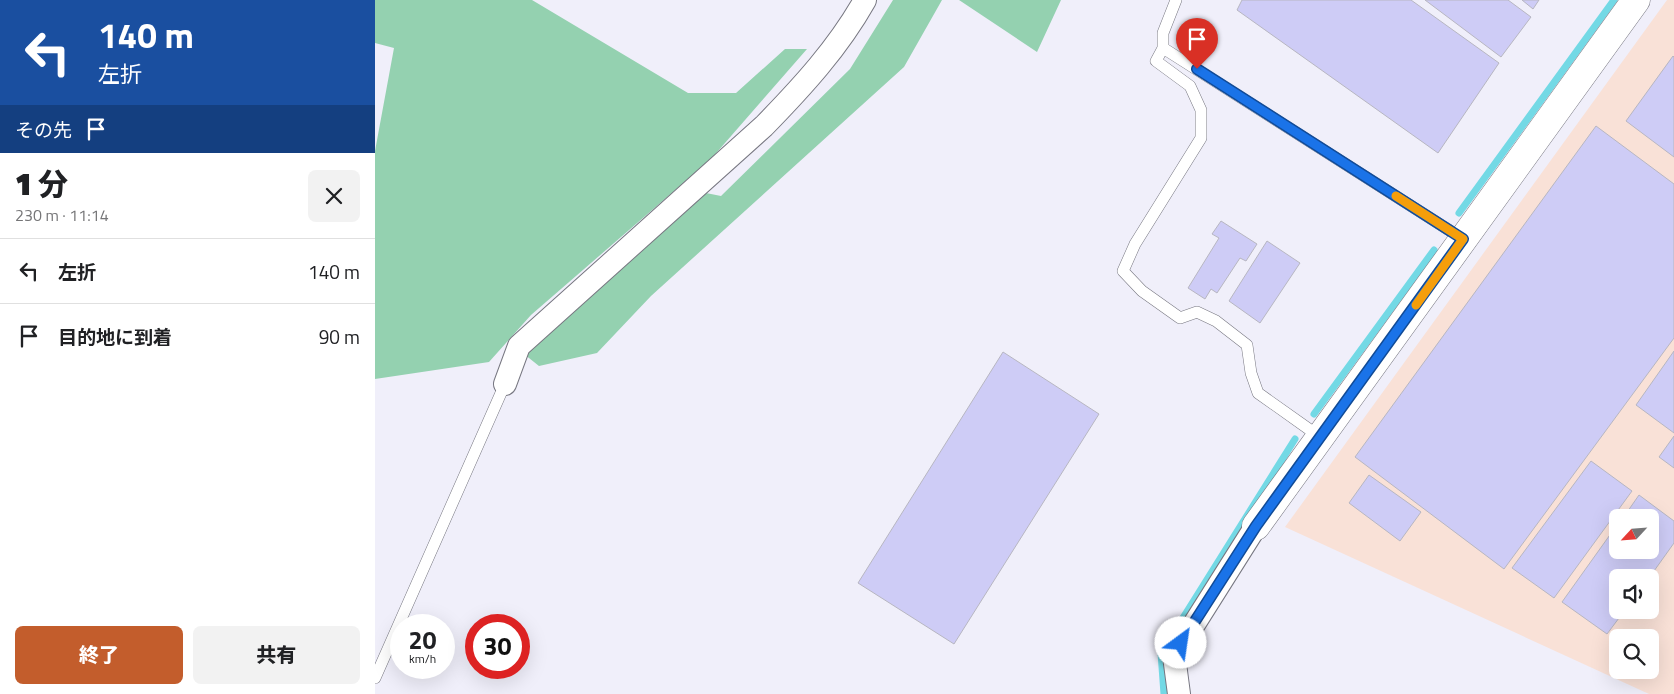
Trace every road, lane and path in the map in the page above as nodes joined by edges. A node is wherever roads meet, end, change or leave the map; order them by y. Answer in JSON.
{"nodes":[{"id":1,"x":865,"y":0,"type":"edge"},
{"id":2,"x":1176,"y":0,"type":"edge"},
{"id":3,"x":1636,"y":0,"type":"edge"},
{"id":4,"x":1163,"y":48,"type":"junction"},
{"id":5,"x":1463,"y":239,"type":"junction"},
{"id":6,"x":505,"y":384,"type":"joint"},
{"id":7,"x":1320,"y":438,"type":"junction"},
{"id":8,"x":1256,"y":526,"type":"joint"},
{"id":9,"x":375,"y":678,"type":"edge"},
{"id":10,"x":1179,"y":694,"type":"edge"}],
"edges":[{"from":1,"to":6,"type":"street"},
{"from":2,"to":4,"type":"lane"},
{"from":3,"to":5,"type":"street"},
{"from":4,"to":5,"type":"lane"},
{"from":4,"to":7,"type":"lane"},
{"from":5,"to":7,"type":"street"},
{"from":6,"to":9,"type":"lane"},
{"from":7,"to":8,"type":"street"},
{"from":8,"to":10,"type":"street"}]}
